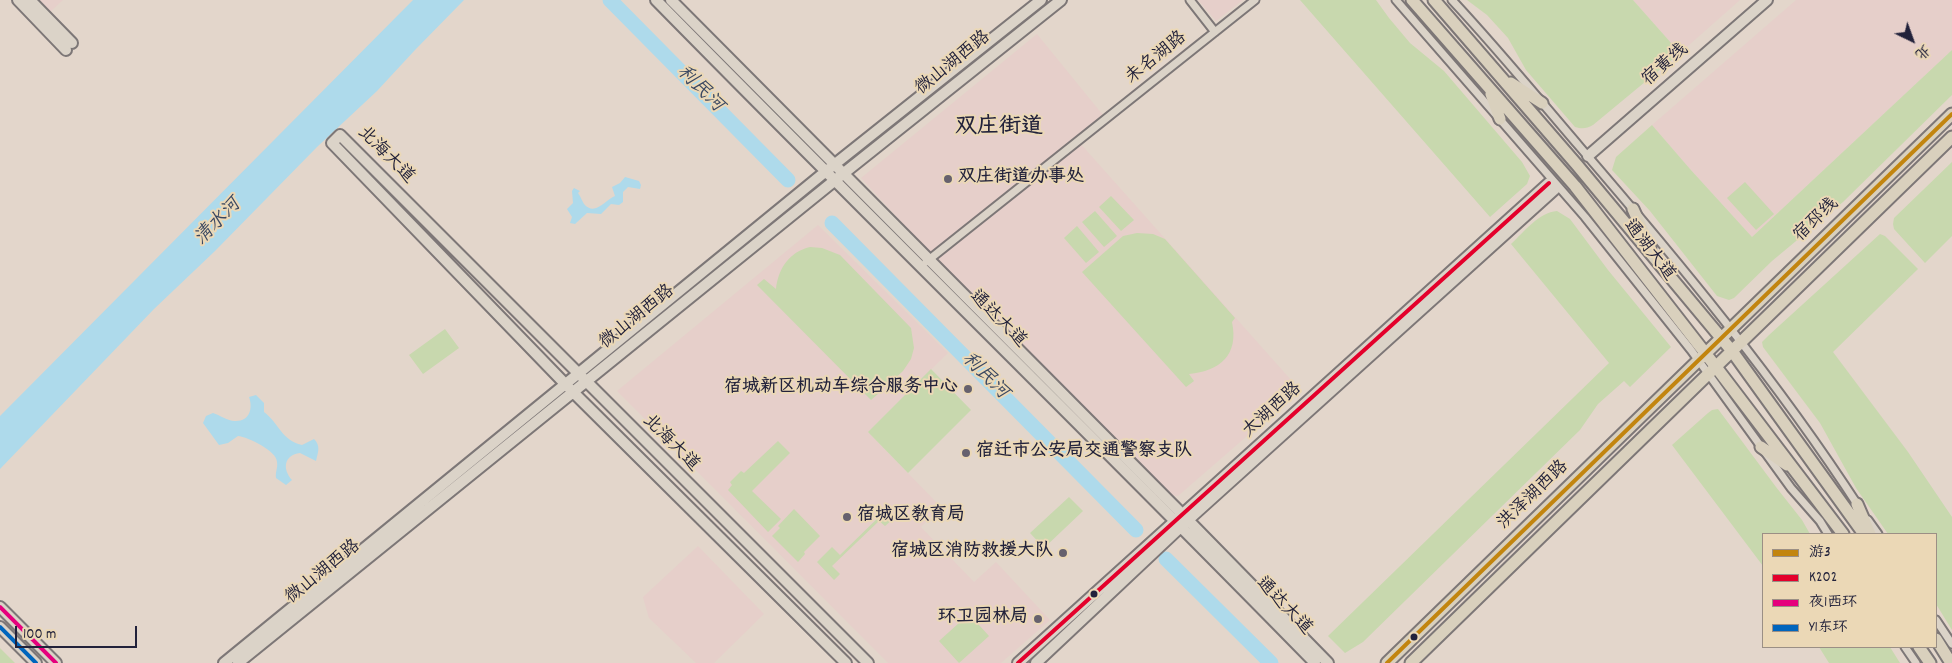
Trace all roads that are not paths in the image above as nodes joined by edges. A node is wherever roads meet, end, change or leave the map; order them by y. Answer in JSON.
{"nodes":[{"id":1,"x":18,"y":0,"type":"edge"},
{"id":2,"x":30,"y":0,"type":"edge"},
{"id":3,"x":656,"y":0,"type":"edge"},
{"id":4,"x":671,"y":0,"type":"edge"},
{"id":5,"x":1040,"y":0,"type":"edge"},
{"id":6,"x":1061,"y":0,"type":"edge"},
{"id":7,"x":1190,"y":0,"type":"edge"},
{"id":8,"x":1255,"y":0,"type":"edge"},
{"id":9,"x":1396,"y":0,"type":"edge"},
{"id":10,"x":1412,"y":0,"type":"edge"},
{"id":11,"x":1434,"y":0,"type":"edge"},
{"id":12,"x":1452,"y":0,"type":"edge"},
{"id":13,"x":1766,"y":0,"type":"edge"},
{"id":14,"x":1215,"y":32,"type":"junction"},
{"id":15,"x":1500,"y":76,"type":"junction"},
{"id":16,"x":1489,"y":88,"type":"junction"},
{"id":17,"x":1542,"y":103,"type":"junction"},
{"id":18,"x":1952,"y":114,"type":"edge"},
{"id":19,"x":1500,"y":119,"type":"junction"},
{"id":20,"x":1952,"y":137,"type":"edge"},
{"id":21,"x":1588,"y":156,"type":"junction"},
{"id":22,"x":834,"y":165,"type":"junction"},
{"id":23,"x":825,"y":172,"type":"junction"},
{"id":24,"x":842,"y":174,"type":"junction"},
{"id":25,"x":834,"y":181,"type":"junction"},
{"id":26,"x":1552,"y":186,"type":"dead end"},
{"id":27,"x":1633,"y":208,"type":"junction"},
{"id":28,"x":1656,"y":260,"type":"junction"},
{"id":29,"x":924,"y":263,"type":"junction"},
{"id":30,"x":1730,"y":328,"type":"junction"},
{"id":31,"x":1721,"y":338,"type":"junction"},
{"id":32,"x":1740,"y":342,"type":"junction"},
{"id":33,"x":1732,"y":351,"type":"junction"},
{"id":34,"x":1702,"y":356,"type":"junction"},
{"id":35,"x":1712,"y":371,"type":"junction"},
{"id":36,"x":581,"y":378,"type":"junction"},
{"id":37,"x":569,"y":388,"type":"junction"},
{"id":38,"x":626,"y":423,"type":"junction"},
{"id":39,"x":615,"y":434,"type":"junction"},
{"id":40,"x":1762,"y":447,"type":"junction"},
{"id":41,"x":1794,"y":470,"type":"junction"},
{"id":42,"x":1857,"y":504,"type":"junction"},
{"id":43,"x":1182,"y":520,"type":"junction"},
{"id":44,"x":1827,"y":533,"type":"edge"},
{"id":45,"x":1842,"y":533,"type":"edge"},
{"id":46,"x":1863,"y":533,"type":"edge"},
{"id":47,"x":1870,"y":533,"type":"edge"},
{"id":48,"x":1877,"y":533,"type":"edge"},
{"id":49,"x":0,"y":607,"type":"edge"},
{"id":50,"x":1937,"y":622,"type":"edge"},
{"id":51,"x":0,"y":627,"type":"edge"},
{"id":52,"x":1937,"y":640,"type":"edge"},
{"id":53,"x":1952,"y":644,"type":"edge"},
{"id":54,"x":1906,"y":648,"type":"edge"},
{"id":55,"x":1920,"y":648,"type":"edge"},
{"id":56,"x":1388,"y":660,"type":"edge"},
{"id":57,"x":36,"y":663,"type":"edge"},
{"id":58,"x":56,"y":663,"type":"edge"},
{"id":59,"x":224,"y":663,"type":"edge"},
{"id":60,"x":238,"y":663,"type":"edge"},
{"id":61,"x":846,"y":663,"type":"edge"},
{"id":62,"x":868,"y":663,"type":"edge"},
{"id":63,"x":1018,"y":663,"type":"edge"},
{"id":64,"x":1036,"y":663,"type":"edge"},
{"id":65,"x":1315,"y":663,"type":"edge"},
{"id":66,"x":1328,"y":663,"type":"edge"},
{"id":67,"x":1412,"y":663,"type":"edge"},
{"id":68,"x":1916,"y":663,"type":"edge"},
{"id":69,"x":1930,"y":663,"type":"edge"},
{"id":70,"x":1951,"y":663,"type":"edge"}],
"edges":[{"from":1,"to":2,"type":"street"},
{"from":3,"to":23,"type":"street","name":"通达大道"},
{"from":4,"to":22,"type":"street","name":"通达大道"},
{"from":5,"to":22,"type":"street","name":"微山湖西路"},
{"from":6,"to":24,"type":"street","name":"微山湖西路"},
{"from":7,"to":14,"type":"street"},
{"from":8,"to":14,"type":"street","name":"未名湖路"},
{"from":9,"to":19,"type":"street"},
{"from":10,"to":16,"type":"main road","name":"通湖大道"},
{"from":11,"to":15,"type":"main road","name":"通湖大道"},
{"from":12,"to":17,"type":"street"},
{"from":13,"to":21,"type":"street","name":"宿黄线"},
{"from":14,"to":29,"type":"street","name":"未名湖路"},
{"from":15,"to":17,"type":"main road"},
{"from":15,"to":28,"type":"main road","name":"通湖大道"},
{"from":16,"to":19,"type":"main road"},
{"from":16,"to":34,"type":"main road","name":"通湖大道"},
{"from":17,"to":21,"type":"street"},
{"from":18,"to":30,"type":"main road","name":"宿邳线"},
{"from":19,"to":34,"type":"street"},
{"from":20,"to":32,"type":"main road","name":"宿邳线"},
{"from":21,"to":27,"type":"street"},
{"from":22,"to":23,"type":"street","name":"微山湖西路"},
{"from":22,"to":24,"type":"street","name":"通达大道"},
{"from":23,"to":25,"type":"street","name":"通达大道"},
{"from":23,"to":36,"type":"street","name":"微山湖西路"},
{"from":24,"to":25,"type":"street","name":"微山湖西路"},
{"from":24,"to":29,"type":"street","name":"通达大道"},
{"from":25,"to":29,"type":"street","name":"通达大道"},
{"from":25,"to":36,"type":"street","name":"微山湖西路"},
{"from":26,"to":43,"type":"street","name":"太湖西路"},
{"from":27,"to":28,"type":"main road"},
{"from":27,"to":30,"type":"street"},
{"from":28,"to":31,"type":"main road","name":"通湖大道"},
{"from":29,"to":43,"type":"street","name":"通达大道"},
{"from":30,"to":31,"type":"main road","name":"宿邳线"},
{"from":30,"to":32,"type":"street"},
{"from":31,"to":33,"type":"main road","name":"通湖大道"},
{"from":31,"to":34,"type":"main road","name":"宿邳线"},
{"from":32,"to":33,"type":"main road","name":"宿邳线"},
{"from":32,"to":42,"type":"street"},
{"from":33,"to":35,"type":"main road","name":"宿邳线"},
{"from":33,"to":46,"type":"main road","name":"通湖大道"},
{"from":34,"to":35,"type":"main road","name":"通湖大道"},
{"from":34,"to":56,"type":"main road","name":"洪泽湖西路"},
{"from":35,"to":40,"type":"street"},
{"from":35,"to":41,"type":"main road","name":"通湖大道"},
{"from":35,"to":67,"type":"main road","name":"洪泽湖西路"},
{"from":36,"to":37,"type":"street","name":"微山湖西路"},
{"from":36,"to":37,"type":"street","name":"北海大道"},
{"from":36,"to":38,"type":"street","name":"北海大道"},
{"from":37,"to":39,"type":"street","name":"北海大道"},
{"from":37,"to":59,"type":"street","name":"微山湖西路"},
{"from":37,"to":60,"type":"street","name":"微山湖西路"},
{"from":38,"to":39,"type":"street"},
{"from":38,"to":62,"type":"street","name":"北海大道"},
{"from":39,"to":61,"type":"street","name":"北海大道"},
{"from":40,"to":41,"type":"main road"},
{"from":40,"to":44,"type":"street"},
{"from":41,"to":45,"type":"main road","name":"通湖大道"},
{"from":42,"to":47,"type":"main road"},
{"from":42,"to":48,"type":"street"},
{"from":43,"to":63,"type":"street","name":"太湖西路"},
{"from":43,"to":64,"type":"street","name":"太湖西路"},
{"from":43,"to":65,"type":"street","name":"通达大道"},
{"from":43,"to":66,"type":"street","name":"通达大道"},
{"from":49,"to":58,"type":"street"},
{"from":50,"to":53,"type":"street"},
{"from":51,"to":57,"type":"street"},
{"from":52,"to":70,"type":"main road"},
{"from":54,"to":68,"type":"street"},
{"from":55,"to":69,"type":"main road"}]}
